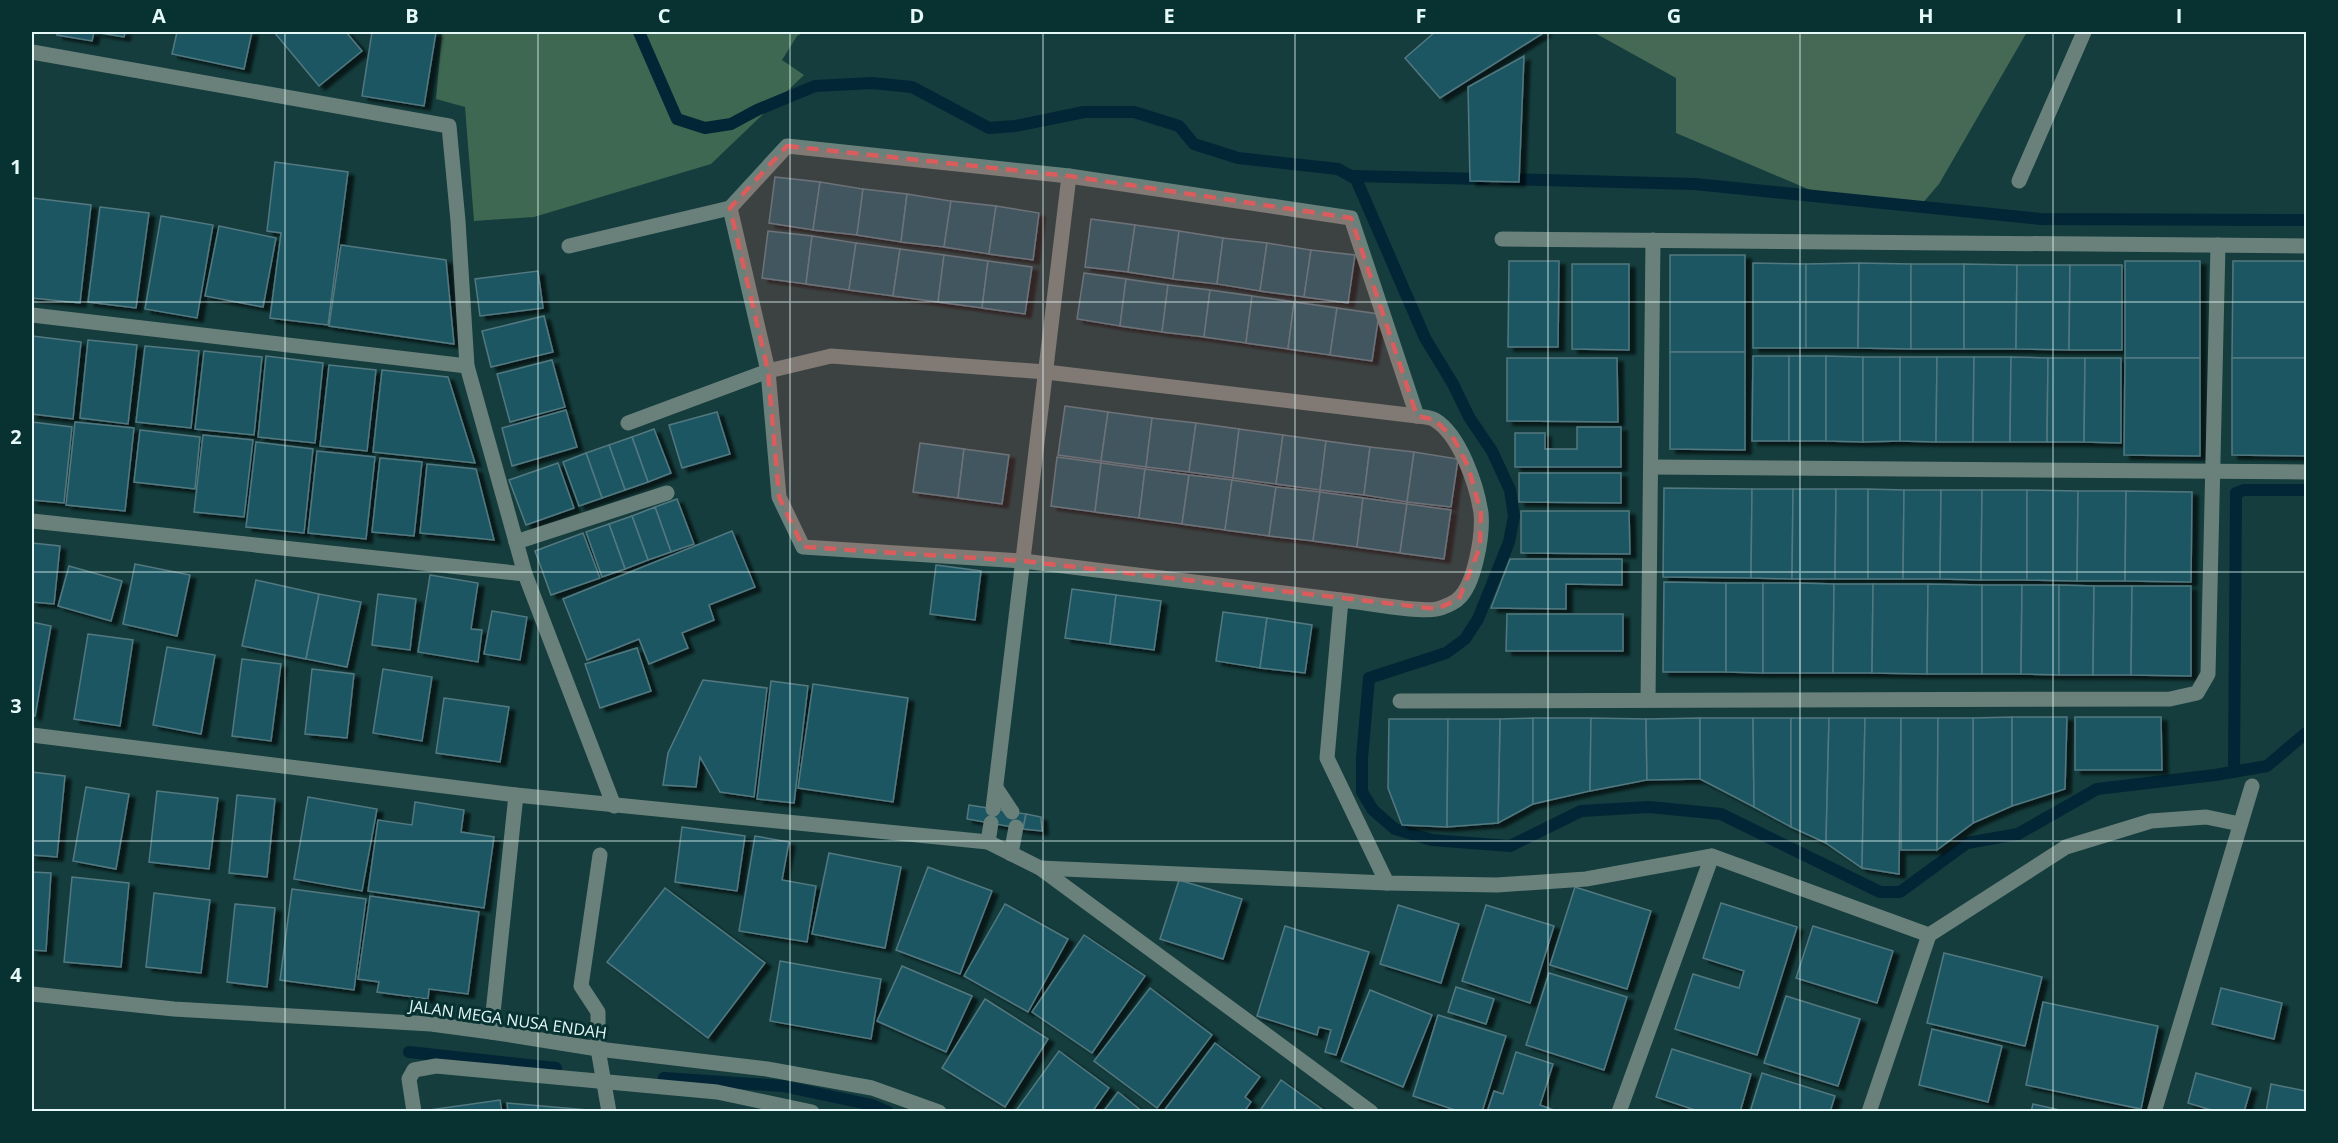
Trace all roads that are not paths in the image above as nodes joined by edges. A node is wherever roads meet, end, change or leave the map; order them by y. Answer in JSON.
{"nodes":[{"id":1,"x":2084,"y":32,"type":"edge"},
{"id":2,"x":32,"y":52,"type":"edge"},
{"id":3,"x":1069,"y":176,"type":"junction"},
{"id":4,"x":2019,"y":181,"type":"dead end"},
{"id":5,"x":730,"y":208,"type":"junction"},
{"id":6,"x":1502,"y":239,"type":"dead end"},
{"id":7,"x":1653,"y":240,"type":"junction"},
{"id":8,"x":2218,"y":245,"type":"junction"},
{"id":9,"x":569,"y":246,"type":"dead end"},
{"id":10,"x":2307,"y":246,"type":"edge"},
{"id":11,"x":32,"y":315,"type":"edge"},
{"id":12,"x":467,"y":366,"type":"junction"},
{"id":13,"x":768,"y":371,"type":"junction"},
{"id":14,"x":1046,"y":372,"type":"junction"},
{"id":15,"x":1418,"y":417,"type":"junction"},
{"id":16,"x":628,"y":423,"type":"dead end"},
{"id":17,"x":1651,"y":467,"type":"junction"},
{"id":18,"x":2213,"y":471,"type":"junction"},
{"id":19,"x":2307,"y":472,"type":"edge"},
{"id":20,"x":667,"y":493,"type":"dead end"},
{"id":21,"x":32,"y":521,"type":"edge"},
{"id":22,"x":516,"y":542,"type":"junction"},
{"id":23,"x":1023,"y":561,"type":"junction"},
{"id":24,"x":525,"y":574,"type":"junction"},
{"id":25,"x":1341,"y":600,"type":"junction"},
{"id":26,"x":1648,"y":700,"type":"junction"},
{"id":27,"x":1400,"y":701,"type":"dead end"},
{"id":28,"x":32,"y":735,"type":"edge"},
{"id":29,"x":2252,"y":786,"type":"dead end"},
{"id":30,"x":996,"y":788,"type":"junction"},
{"id":31,"x":516,"y":795,"type":"junction"},
{"id":32,"x":614,"y":806,"type":"junction"},
{"id":33,"x":1012,"y":812,"type":"dead end"},
{"id":34,"x":2240,"y":824,"type":"junction"},
{"id":35,"x":1016,"y":827,"type":"dead end"},
{"id":36,"x":988,"y":842,"type":"junction"},
{"id":37,"x":1011,"y":854,"type":"junction"},
{"id":38,"x":600,"y":855,"type":"dead end"},
{"id":39,"x":1712,"y":856,"type":"junction"},
{"id":40,"x":1040,"y":868,"type":"junction"},
{"id":41,"x":1387,"y":883,"type":"junction"},
{"id":42,"x":1929,"y":935,"type":"junction"},
{"id":43,"x":32,"y":994,"type":"edge"},
{"id":44,"x":491,"y":1032,"type":"junction"},
{"id":45,"x":598,"y":1049,"type":"junction"},
{"id":46,"x":604,"y":1082,"type":"junction"},
{"id":47,"x":414,"y":1112,"type":"edge"},
{"id":48,"x":609,"y":1112,"type":"edge"},
{"id":49,"x":812,"y":1112,"type":"edge"},
{"id":50,"x":939,"y":1112,"type":"edge"},
{"id":51,"x":1371,"y":1112,"type":"edge"},
{"id":52,"x":1619,"y":1112,"type":"edge"},
{"id":53,"x":1869,"y":1112,"type":"edge"},
{"id":54,"x":2154,"y":1112,"type":"edge"}],
"edges":[{"from":1,"to":4,"type":"street"},
{"from":2,"to":12,"type":"street"},
{"from":3,"to":5,"type":"street"},
{"from":3,"to":14,"type":"street"},
{"from":3,"to":15,"type":"street"},
{"from":5,"to":9,"type":"street"},
{"from":5,"to":13,"type":"street"},
{"from":6,"to":7,"type":"street"},
{"from":7,"to":8,"type":"street"},
{"from":7,"to":17,"type":"street"},
{"from":8,"to":10,"type":"street"},
{"from":8,"to":18,"type":"street"},
{"from":11,"to":12,"type":"street"},
{"from":12,"to":22,"type":"street"},
{"from":13,"to":14,"type":"street"},
{"from":13,"to":16,"type":"street"},
{"from":13,"to":23,"type":"street"},
{"from":14,"to":15,"type":"street"},
{"from":14,"to":23,"type":"street"},
{"from":15,"to":25,"type":"street"},
{"from":17,"to":18,"type":"street"},
{"from":17,"to":26,"type":"street"},
{"from":18,"to":19,"type":"street"},
{"from":18,"to":26,"type":"street"},
{"from":20,"to":22,"type":"street"},
{"from":21,"to":24,"type":"street"},
{"from":22,"to":24,"type":"street"},
{"from":23,"to":25,"type":"street"},
{"from":23,"to":30,"type":"street"},
{"from":24,"to":32,"type":"street"},
{"from":25,"to":41,"type":"street"},
{"from":26,"to":27,"type":"street"},
{"from":28,"to":31,"type":"street"},
{"from":29,"to":34,"type":"street"},
{"from":30,"to":33,"type":"street"},
{"from":30,"to":36,"type":"street"},
{"from":31,"to":32,"type":"street"},
{"from":31,"to":44,"type":"street"},
{"from":32,"to":36,"type":"street"},
{"from":34,"to":42,"type":"street"},
{"from":34,"to":54,"type":"street"},
{"from":35,"to":37,"type":"street"},
{"from":36,"to":37,"type":"street"},
{"from":37,"to":40,"type":"street"},
{"from":38,"to":45,"type":"street"},
{"from":39,"to":41,"type":"street"},
{"from":39,"to":42,"type":"street"},
{"from":39,"to":52,"type":"street"},
{"from":40,"to":41,"type":"street"},
{"from":40,"to":51,"type":"street"},
{"from":42,"to":53,"type":"street"},
{"from":43,"to":44,"type":"street","name":"JALAN MEGA NUSA ENDAH"},
{"from":44,"to":45,"type":"street","name":"JALAN MEGA NUSA ENDAH"},
{"from":45,"to":46,"type":"street"},
{"from":45,"to":50,"type":"street","name":"JALAN MEGA NUSA ENDAH"},
{"from":46,"to":47,"type":"street"},
{"from":46,"to":48,"type":"street"},
{"from":46,"to":49,"type":"street"}]}
